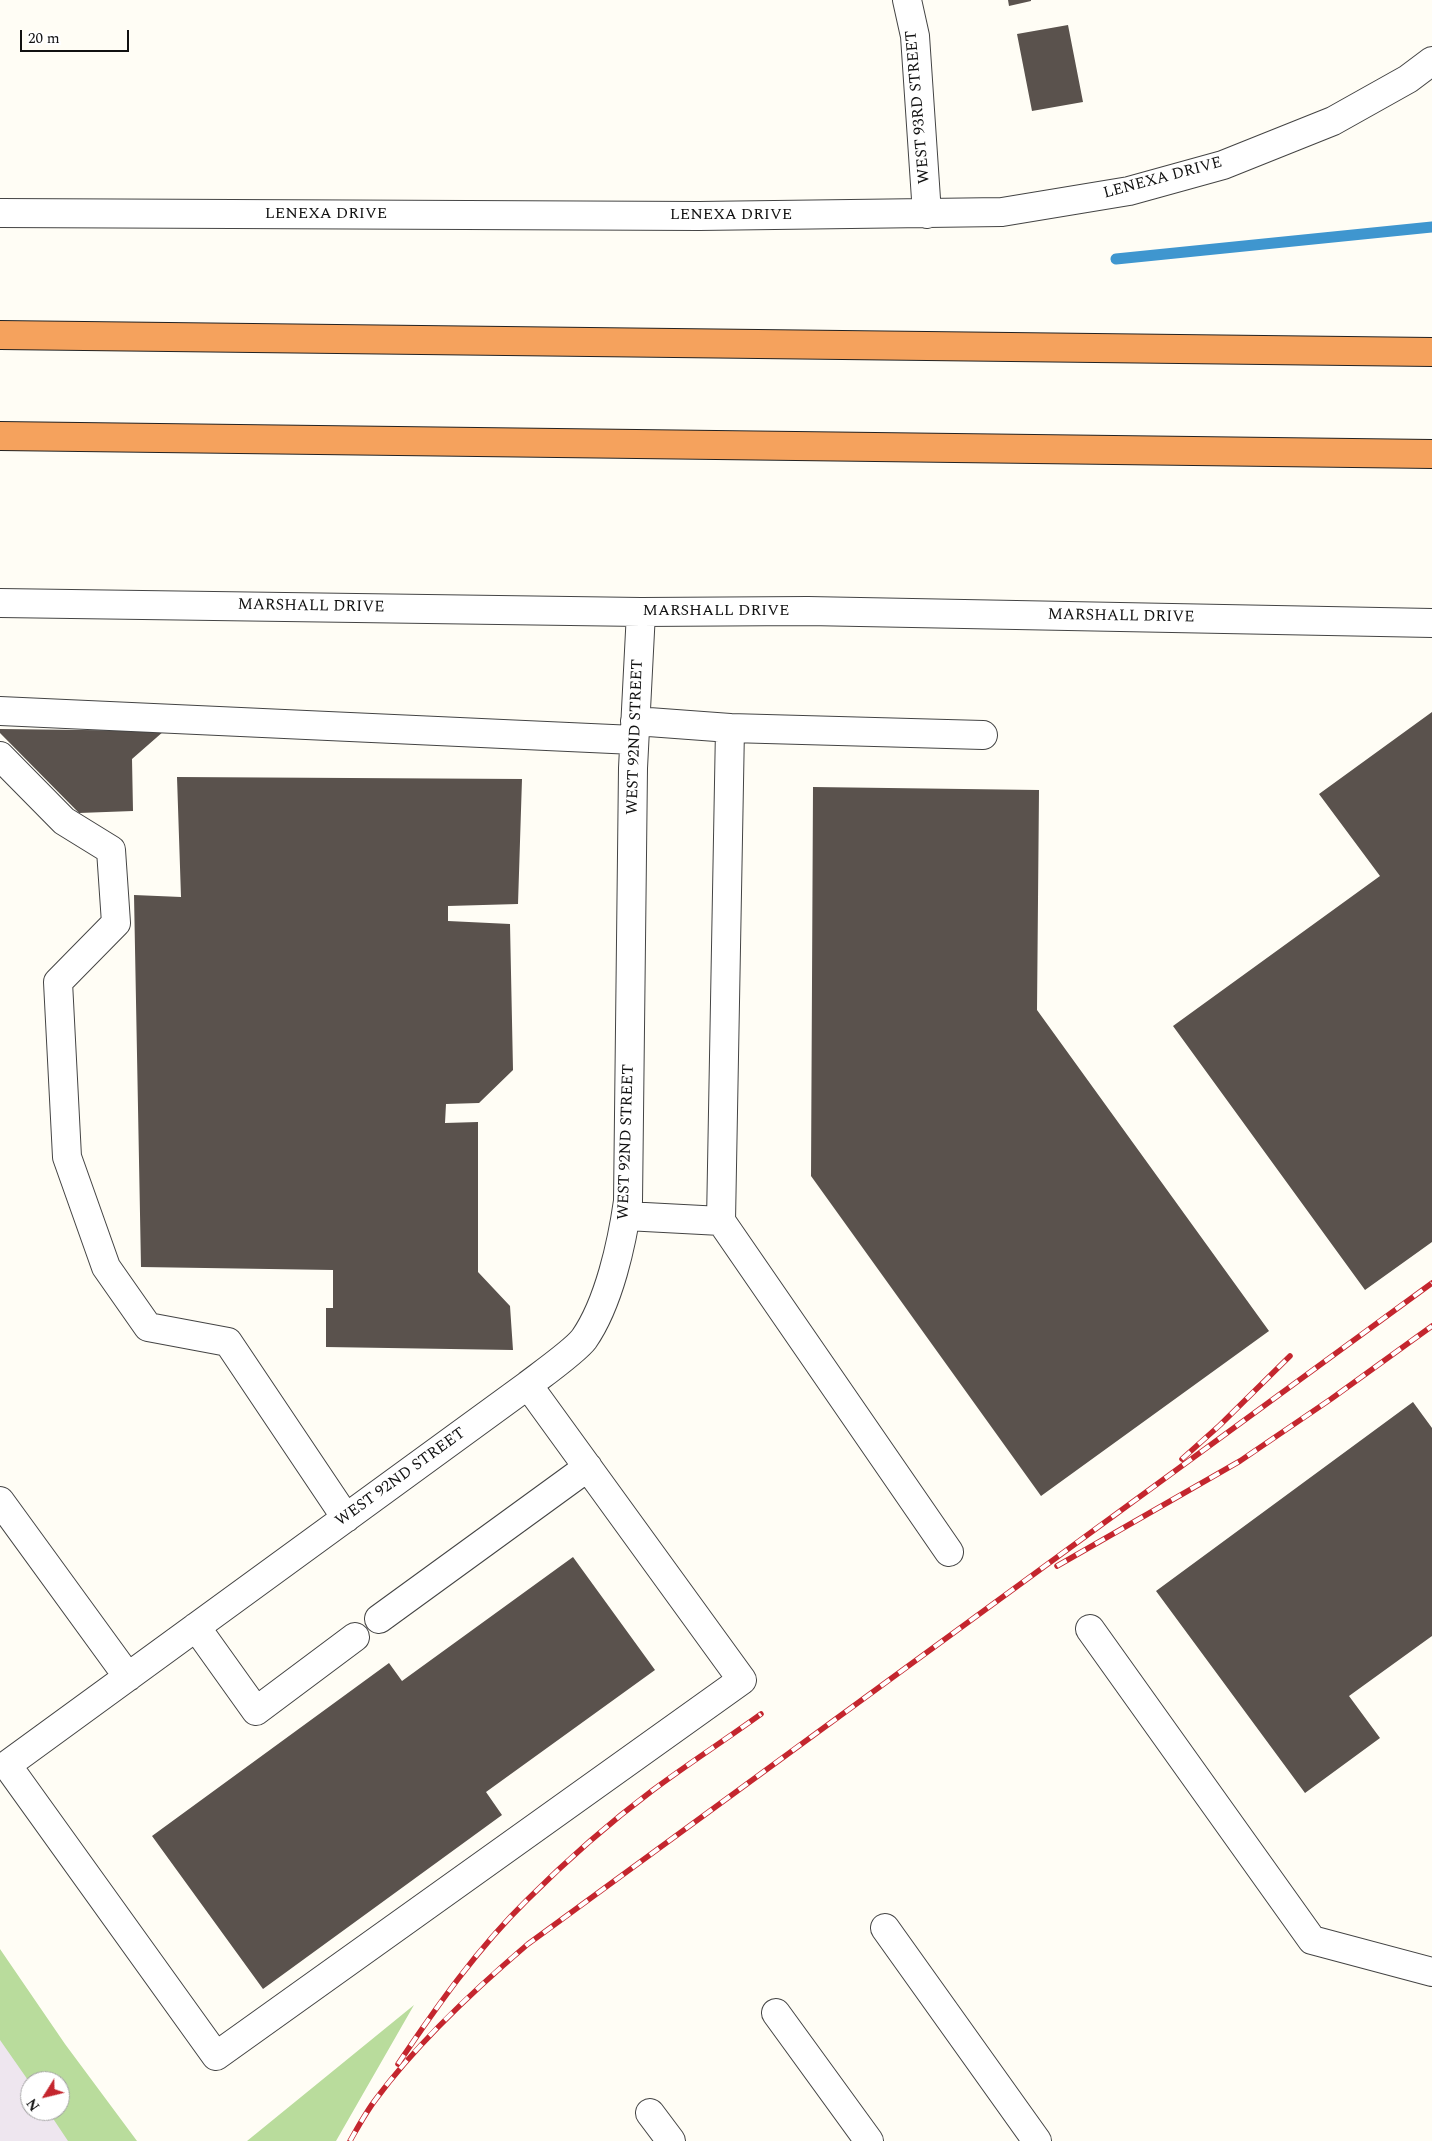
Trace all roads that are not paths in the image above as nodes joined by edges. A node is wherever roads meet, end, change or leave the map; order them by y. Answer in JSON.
{"nodes":[{"id":1,"x":906,"y":0,"type":"edge"},
{"id":2,"x":1432,"y":61,"type":"edge"},
{"id":3,"x":0,"y":213,"type":"edge"},
{"id":4,"x":927,"y":214,"type":"junction"},
{"id":5,"x":0,"y":335,"type":"edge"},
{"id":6,"x":1432,"y":352,"type":"edge"},
{"id":7,"x":0,"y":436,"type":"edge"},
{"id":8,"x":1432,"y":454,"type":"edge"},
{"id":9,"x":0,"y":603,"type":"edge"},
{"id":10,"x":641,"y":612,"type":"junction"},
{"id":11,"x":1432,"y":624,"type":"edge"},
{"id":12,"x":0,"y":711,"type":"edge"},
{"id":13,"x":730,"y":728,"type":"junction"},
{"id":14,"x":635,"y":730,"type":"junction"},
{"id":15,"x":983,"y":735,"type":"dead end"},
{"id":16,"x":0,"y":756,"type":"edge"},
{"id":17,"x":626,"y":1216,"type":"junction"},
{"id":18,"x":720,"y":1221,"type":"junction"},
{"id":19,"x":528,"y":1385,"type":"junction"},
{"id":20,"x":588,"y":1467,"type":"junction"},
{"id":21,"x":0,"y":1501,"type":"edge"},
{"id":22,"x":346,"y":1518,"type":"junction"},
{"id":23,"x":948,"y":1552,"type":"dead end"},
{"id":24,"x":379,"y":1619,"type":"dead end"},
{"id":25,"x":196,"y":1627,"type":"junction"},
{"id":26,"x":1090,"y":1629,"type":"dead end"},
{"id":27,"x":355,"y":1636,"type":"dead end"},
{"id":28,"x":128,"y":1677,"type":"junction"},
{"id":29,"x":885,"y":1928,"type":"dead end"},
{"id":30,"x":1432,"y":1972,"type":"edge"},
{"id":31,"x":776,"y":2013,"type":"dead end"},
{"id":32,"x":650,"y":2113,"type":"dead end"},
{"id":33,"x":671,"y":2141,"type":"edge"},
{"id":34,"x":869,"y":2141,"type":"edge"},
{"id":35,"x":1037,"y":2141,"type":"edge"}],
"edges":[{"from":1,"to":4,"type":"street","name":"WEST 93RD STREET"},
{"from":2,"to":4,"type":"street","name":"LENEXA DRIVE"},
{"from":3,"to":4,"type":"street","name":"LENEXA DRIVE"},
{"from":5,"to":6,"type":"highway"},
{"from":7,"to":8,"type":"highway"},
{"from":9,"to":10,"type":"street","name":"MARSHALL DRIVE"},
{"from":10,"to":11,"type":"street","name":"MARSHALL DRIVE"},
{"from":10,"to":14,"type":"street","name":"WEST 92ND STREET"},
{"from":12,"to":14,"type":"street"},
{"from":13,"to":14,"type":"street"},
{"from":13,"to":15,"type":"street"},
{"from":13,"to":18,"type":"street"},
{"from":14,"to":17,"type":"street","name":"WEST 92ND STREET"},
{"from":16,"to":22,"type":"street"},
{"from":17,"to":18,"type":"street"},
{"from":17,"to":19,"type":"street","name":"WEST 92ND STREET"},
{"from":18,"to":23,"type":"street"},
{"from":19,"to":20,"type":"street"},
{"from":19,"to":22,"type":"street","name":"WEST 92ND STREET"},
{"from":20,"to":24,"type":"street"},
{"from":20,"to":28,"type":"street","name":"WEST 92ND STREET"},
{"from":21,"to":28,"type":"street"},
{"from":22,"to":25,"type":"street","name":"WEST 92ND STREET"},
{"from":25,"to":27,"type":"street"},
{"from":25,"to":28,"type":"street","name":"WEST 92ND STREET"},
{"from":26,"to":30,"type":"street"},
{"from":29,"to":35,"type":"street"},
{"from":31,"to":34,"type":"street"},
{"from":32,"to":33,"type":"street"}]}
